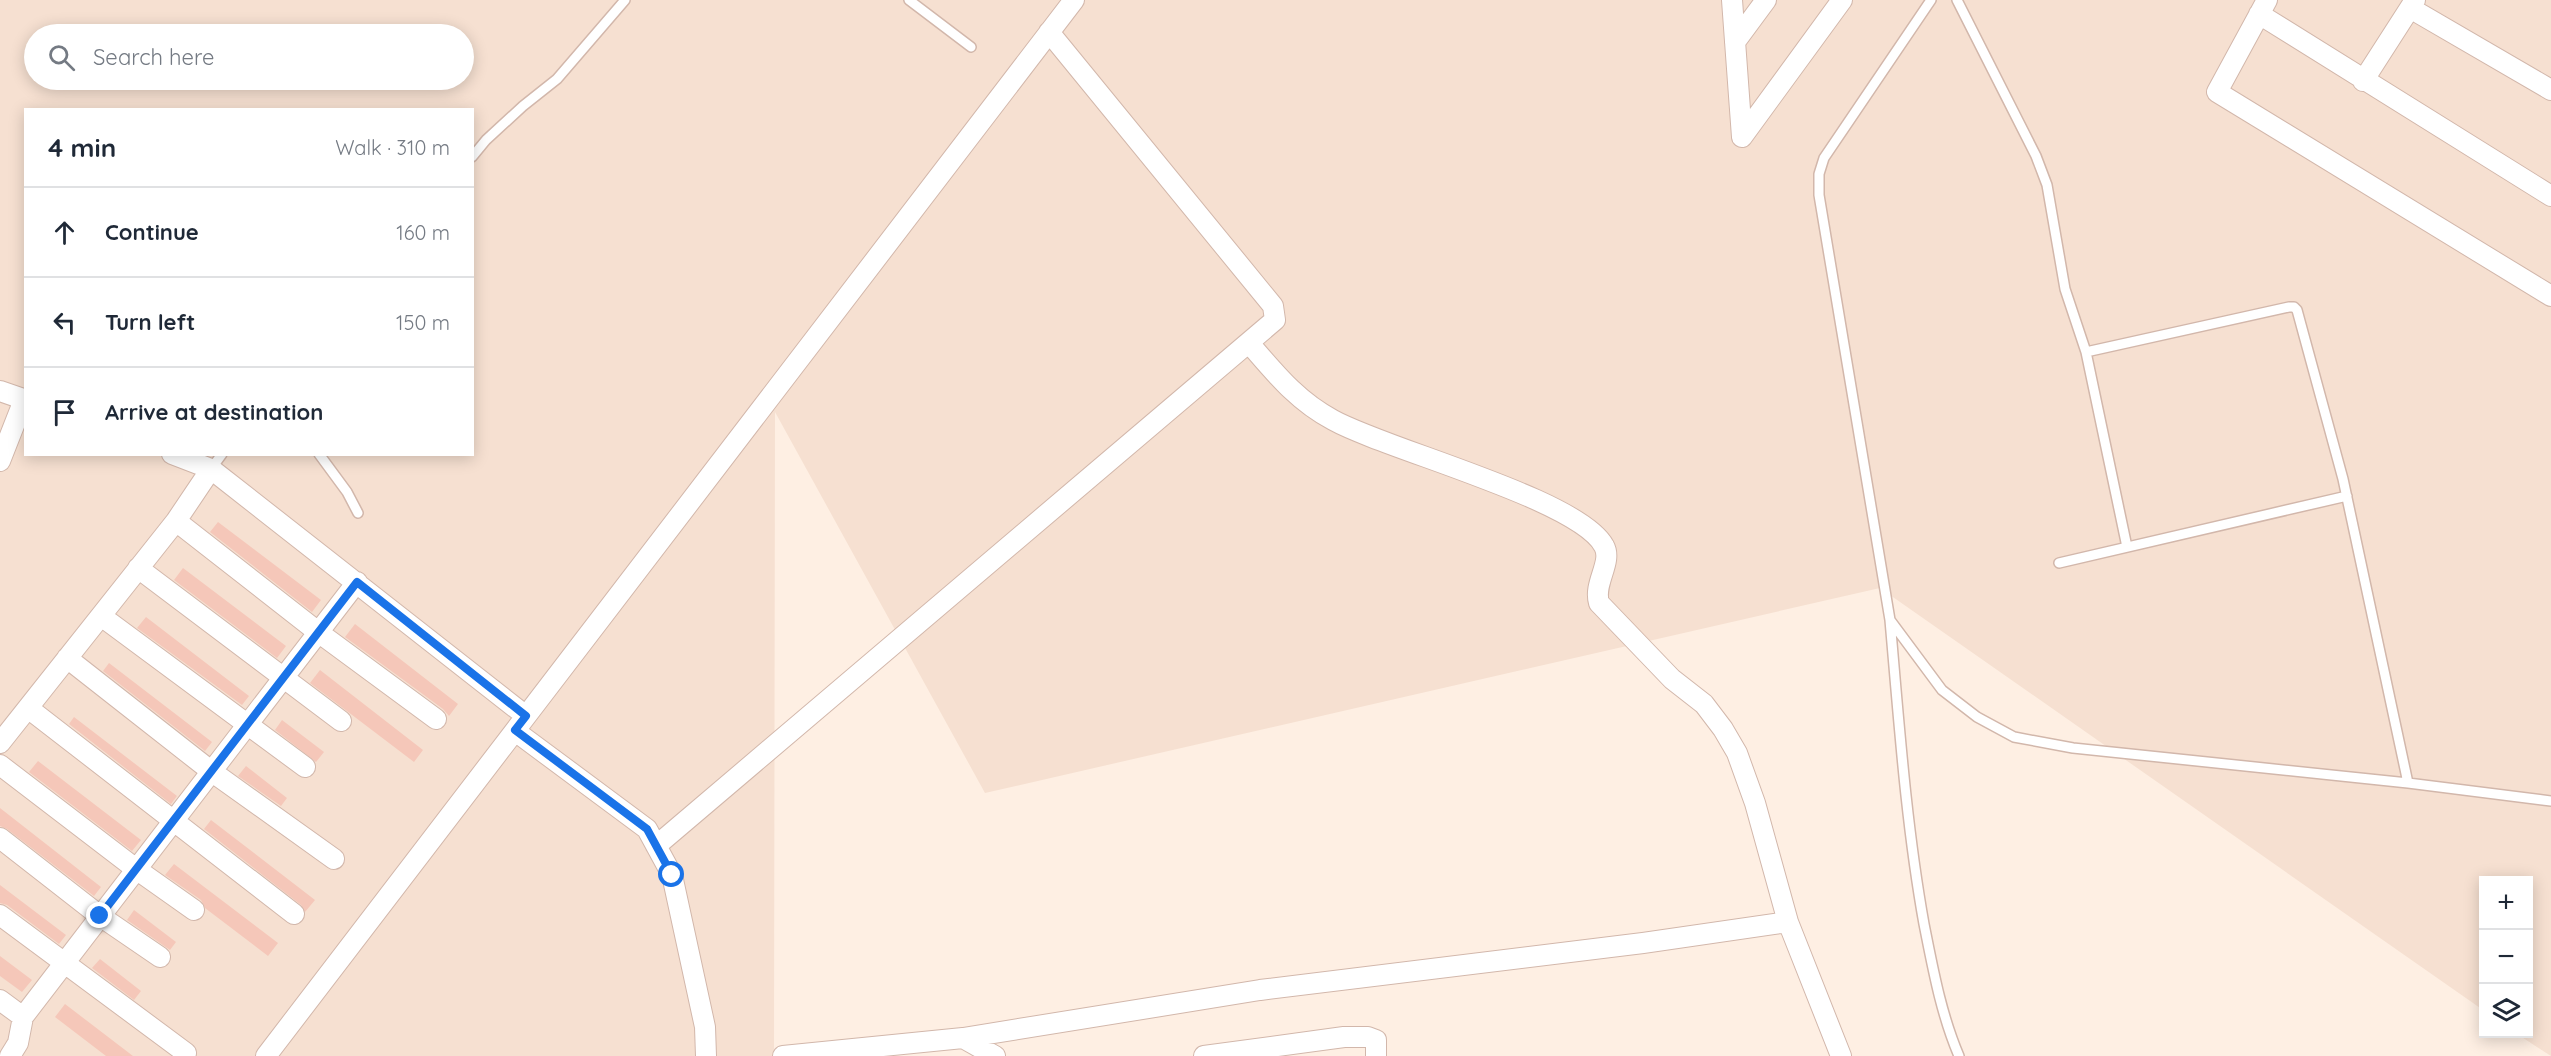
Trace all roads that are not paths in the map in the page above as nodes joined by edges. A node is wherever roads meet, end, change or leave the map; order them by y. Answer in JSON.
{"nodes":[{"id":1,"x":625,"y":0,"type":"edge"},
{"id":2,"x":909,"y":0,"type":"edge"},
{"id":3,"x":1074,"y":0,"type":"edge"},
{"id":4,"x":1732,"y":0,"type":"edge"},
{"id":5,"x":1766,"y":0,"type":"edge"},
{"id":6,"x":1842,"y":0,"type":"edge"},
{"id":7,"x":1931,"y":0,"type":"edge"},
{"id":8,"x":1957,"y":0,"type":"edge"},
{"id":9,"x":2413,"y":4,"type":"edge"},
{"id":10,"x":2263,"y":7,"type":"edge"},
{"id":11,"x":1049,"y":32,"type":"junction"},
{"id":12,"x":1735,"y":42,"type":"junction"},
{"id":13,"x":971,"y":47,"type":"dead end"},
{"id":14,"x":2363,"y":81,"type":"junction"},
{"id":15,"x":2551,"y":90,"type":"edge"},
{"id":16,"x":474,"y":155,"type":"edge"},
{"id":17,"x":2551,"y":196,"type":"edge"},
{"id":18,"x":2551,"y":296,"type":"edge"},
{"id":19,"x":1249,"y":343,"type":"junction"},
{"id":20,"x":2086,"y":352,"type":"junction"},
{"id":21,"x":0,"y":391,"type":"edge"},
{"id":22,"x":24,"y":400,"type":"edge"},
{"id":23,"x":24,"y":402,"type":"edge"},
{"id":24,"x":183,"y":456,"type":"edge"},
{"id":25,"x":321,"y":456,"type":"edge"},
{"id":26,"x":0,"y":461,"type":"edge"},
{"id":27,"x":216,"y":462,"type":"edge"},
{"id":28,"x":2347,"y":496,"type":"junction"},
{"id":29,"x":358,"y":513,"type":"dead end"},
{"id":30,"x":176,"y":521,"type":"junction"},
{"id":31,"x":2127,"y":547,"type":"junction"},
{"id":32,"x":2059,"y":562,"type":"dead end"},
{"id":33,"x":138,"y":568,"type":"junction"},
{"id":34,"x":357,"y":582,"type":"junction"},
{"id":35,"x":101,"y":616,"type":"junction"},
{"id":36,"x":1890,"y":620,"type":"junction"},
{"id":37,"x":318,"y":632,"type":"junction"},
{"id":38,"x":67,"y":658,"type":"junction"},
{"id":39,"x":284,"y":677,"type":"junction"},
{"id":40,"x":28,"y":708,"type":"junction"},
{"id":41,"x":436,"y":719,"type":"dead end"},
{"id":42,"x":341,"y":721,"type":"dead end"},
{"id":43,"x":520,"y":723,"type":"junction"},
{"id":44,"x":247,"y":725,"type":"junction"},
{"id":45,"x":0,"y":743,"type":"edge"},
{"id":46,"x":0,"y":765,"type":"edge"},
{"id":47,"x":305,"y":767,"type":"dead end"},
{"id":48,"x":211,"y":771,"type":"junction"},
{"id":49,"x":2408,"y":783,"type":"junction"},
{"id":50,"x":2551,"y":801,"type":"edge"},
{"id":51,"x":173,"y":821,"type":"junction"},
{"id":52,"x":0,"y":838,"type":"edge"},
{"id":53,"x":656,"y":846,"type":"junction"},
{"id":54,"x":334,"y":859,"type":"dead end"},
{"id":55,"x":136,"y":869,"type":"junction"},
{"id":56,"x":194,"y":910,"type":"dead end"},
{"id":57,"x":294,"y":914,"type":"dead end"},
{"id":58,"x":0,"y":915,"type":"edge"},
{"id":59,"x":100,"y":916,"type":"junction"},
{"id":60,"x":1788,"y":922,"type":"junction"},
{"id":61,"x":160,"y":957,"type":"dead end"},
{"id":62,"x":63,"y":964,"type":"junction"},
{"id":63,"x":0,"y":1000,"type":"edge"},
{"id":64,"x":23,"y":1017,"type":"junction"},
{"id":65,"x":963,"y":1038,"type":"junction"},
{"id":66,"x":186,"y":1053,"type":"dead end"},
{"id":67,"x":10,"y":1056,"type":"edge"},
{"id":68,"x":266,"y":1056,"type":"edge"},
{"id":69,"x":706,"y":1056,"type":"edge"},
{"id":70,"x":783,"y":1056,"type":"edge"},
{"id":71,"x":995,"y":1056,"type":"edge"},
{"id":72,"x":1204,"y":1056,"type":"edge"},
{"id":73,"x":1376,"y":1056,"type":"edge"},
{"id":74,"x":1841,"y":1056,"type":"edge"},
{"id":75,"x":1959,"y":1056,"type":"edge"}],
"edges":[{"from":1,"to":16,"type":"lane"},
{"from":2,"to":13,"type":"lane"},
{"from":3,"to":11,"type":"street"},
{"from":4,"to":12,"type":"street"},
{"from":5,"to":12,"type":"street"},
{"from":6,"to":12,"type":"street"},
{"from":7,"to":36,"type":"lane"},
{"from":8,"to":20,"type":"lane"},
{"from":9,"to":14,"type":"street"},
{"from":9,"to":15,"type":"street"},
{"from":10,"to":14,"type":"street"},
{"from":10,"to":18,"type":"street"},
{"from":11,"to":19,"type":"street"},
{"from":11,"to":43,"type":"street"},
{"from":14,"to":17,"type":"street"},
{"from":19,"to":53,"type":"street"},
{"from":19,"to":60,"type":"street"},
{"from":20,"to":28,"type":"lane"},
{"from":20,"to":31,"type":"lane"},
{"from":21,"to":22,"type":"street"},
{"from":23,"to":26,"type":"street"},
{"from":24,"to":27,"type":"street"},
{"from":25,"to":29,"type":"lane"},
{"from":27,"to":30,"type":"street"},
{"from":27,"to":34,"type":"street"},
{"from":28,"to":31,"type":"lane"},
{"from":28,"to":49,"type":"lane"},
{"from":30,"to":33,"type":"street"},
{"from":30,"to":37,"type":"street"},
{"from":31,"to":32,"type":"lane"},
{"from":33,"to":35,"type":"street"},
{"from":33,"to":39,"type":"street"},
{"from":34,"to":37,"type":"street"},
{"from":34,"to":43,"type":"street"},
{"from":35,"to":38,"type":"street"},
{"from":35,"to":44,"type":"street"},
{"from":36,"to":49,"type":"lane"},
{"from":36,"to":75,"type":"lane"},
{"from":37,"to":39,"type":"street"},
{"from":37,"to":41,"type":"street"},
{"from":38,"to":40,"type":"street"},
{"from":38,"to":48,"type":"street"},
{"from":39,"to":42,"type":"street"},
{"from":39,"to":44,"type":"street"},
{"from":40,"to":45,"type":"street"},
{"from":40,"to":51,"type":"street"},
{"from":43,"to":53,"type":"street"},
{"from":43,"to":68,"type":"street"},
{"from":44,"to":47,"type":"street"},
{"from":44,"to":48,"type":"street"},
{"from":46,"to":55,"type":"street"},
{"from":48,"to":51,"type":"street"},
{"from":48,"to":54,"type":"street"},
{"from":49,"to":50,"type":"lane"},
{"from":51,"to":55,"type":"street"},
{"from":51,"to":57,"type":"street"},
{"from":52,"to":59,"type":"street"},
{"from":53,"to":69,"type":"street"},
{"from":55,"to":56,"type":"street"},
{"from":55,"to":59,"type":"street"},
{"from":58,"to":62,"type":"street"},
{"from":59,"to":61,"type":"street"},
{"from":59,"to":62,"type":"street"},
{"from":60,"to":65,"type":"street"},
{"from":60,"to":74,"type":"street"},
{"from":62,"to":64,"type":"street"},
{"from":62,"to":66,"type":"street"},
{"from":63,"to":64,"type":"street"},
{"from":64,"to":67,"type":"street"},
{"from":65,"to":70,"type":"street"},
{"from":65,"to":71,"type":"street"},
{"from":72,"to":73,"type":"street"}]}
